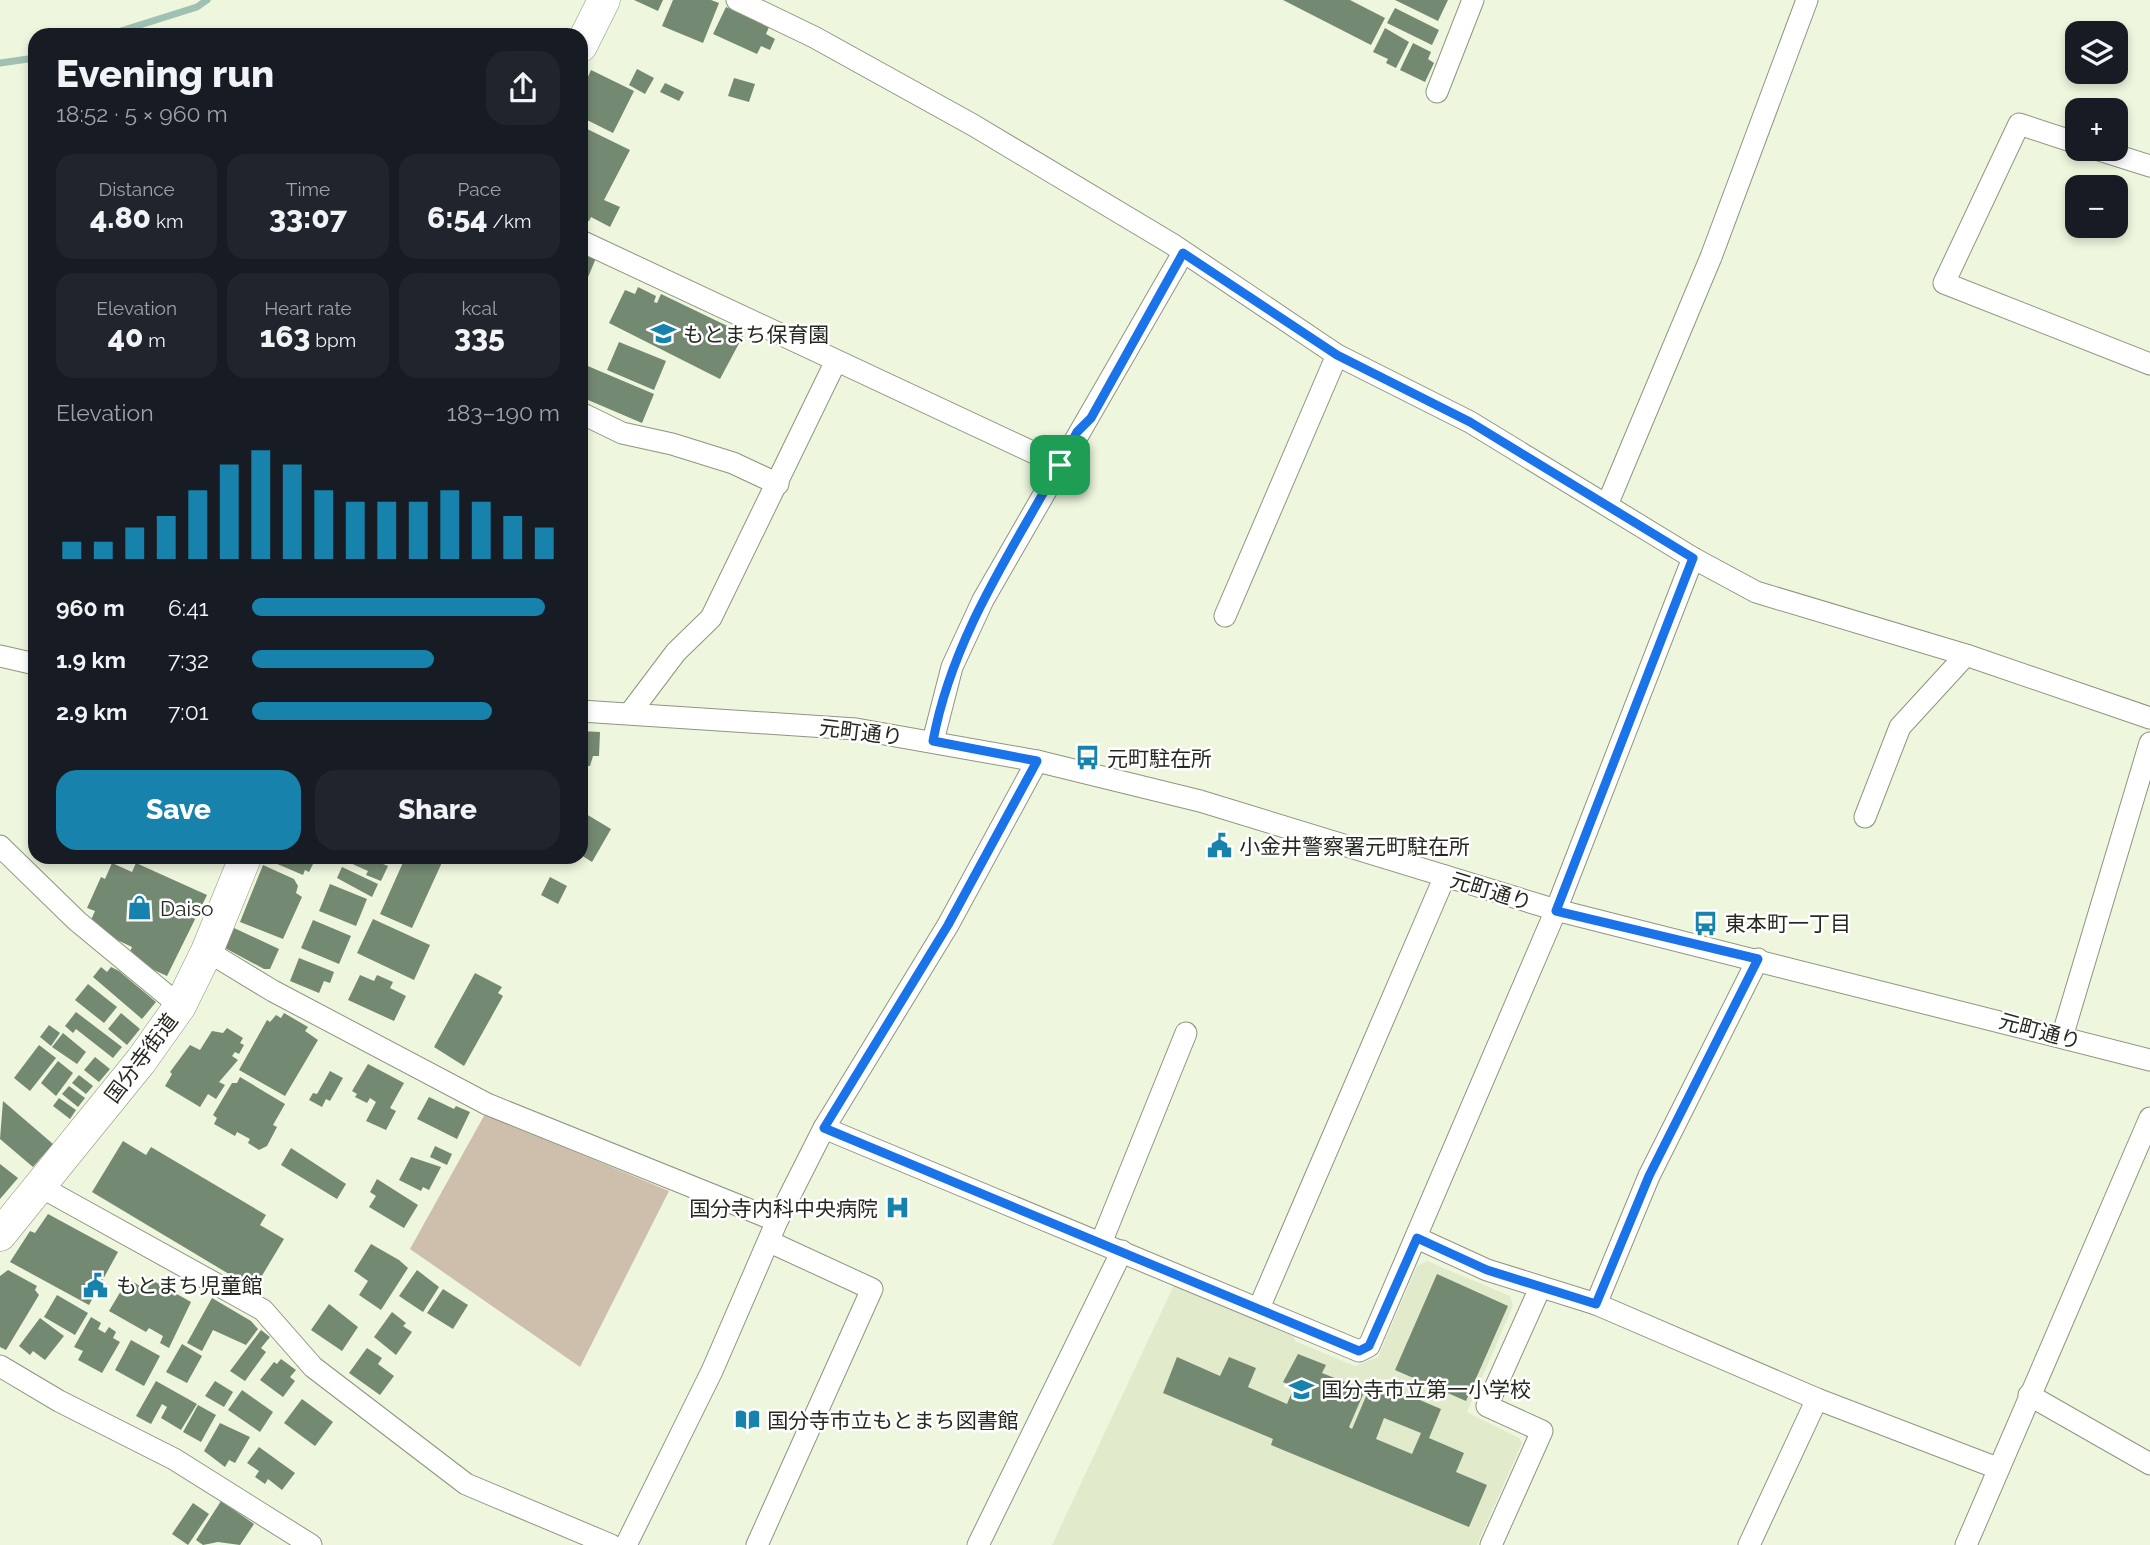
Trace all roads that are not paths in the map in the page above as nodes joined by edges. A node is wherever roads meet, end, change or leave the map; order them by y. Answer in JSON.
{"nodes":[{"id":1,"x":604,"y":0,"type":"edge"},
{"id":2,"x":737,"y":0,"type":"edge"},
{"id":3,"x":1473,"y":0,"type":"edge"},
{"id":4,"x":1807,"y":0,"type":"edge"},
{"id":5,"x":588,"y":32,"type":"edge"},
{"id":6,"x":1437,"y":92,"type":"dead end"},
{"id":7,"x":2065,"y":139,"type":"edge"},
{"id":8,"x":2128,"y":159,"type":"edge"},
{"id":9,"x":2150,"y":166,"type":"edge"},
{"id":10,"x":588,"y":244,"type":"edge"},
{"id":11,"x":1183,"y":253,"type":"junction"},
{"id":12,"x":1337,"y":355,"type":"junction"},
{"id":13,"x":836,"y":361,"type":"junction"},
{"id":14,"x":2150,"y":364,"type":"edge"},
{"id":15,"x":588,"y":416,"type":"edge"},
{"id":16,"x":1060,"y":465,"type":"junction"},
{"id":17,"x":778,"y":484,"type":"junction"},
{"id":18,"x":1607,"y":505,"type":"junction"},
{"id":19,"x":1693,"y":558,"type":"junction"},
{"id":20,"x":1225,"y":616,"type":"dead end"},
{"id":21,"x":1966,"y":655,"type":"junction"},
{"id":22,"x":0,"y":656,"type":"edge"},
{"id":23,"x":28,"y":662,"type":"edge"},
{"id":24,"x":588,"y":711,"type":"edge"},
{"id":25,"x":630,"y":713,"type":"junction"},
{"id":26,"x":2150,"y":718,"type":"edge"},
{"id":27,"x":933,"y":741,"type":"junction"},
{"id":28,"x":2150,"y":743,"type":"edge"},
{"id":29,"x":1037,"y":761,"type":"junction"},
{"id":30,"x":1865,"y":817,"type":"dead end"},
{"id":31,"x":0,"y":846,"type":"edge"},
{"id":32,"x":242,"y":864,"type":"edge"},
{"id":33,"x":1445,"y":876,"type":"junction"},
{"id":34,"x":1556,"y":911,"type":"junction"},
{"id":35,"x":207,"y":951,"type":"junction"},
{"id":36,"x":1758,"y":959,"type":"junction"},
{"id":37,"x":180,"y":1006,"type":"junction"},
{"id":38,"x":1185,"y":1033,"type":"dead end"},
{"id":39,"x":2062,"y":1037,"type":"junction"},
{"id":40,"x":2150,"y":1060,"type":"edge"},
{"id":41,"x":2150,"y":1118,"type":"edge"},
{"id":42,"x":824,"y":1128,"type":"junction"},
{"id":43,"x":41,"y":1187,"type":"junction"},
{"id":44,"x":777,"y":1221,"type":"junction"},
{"id":45,"x":0,"y":1235,"type":"edge"},
{"id":46,"x":1417,"y":1238,"type":"junction"},
{"id":47,"x":770,"y":1242,"type":"junction"},
{"id":48,"x":1101,"y":1242,"type":"junction"},
{"id":49,"x":1122,"y":1251,"type":"junction"},
{"id":50,"x":1540,"y":1288,"type":"junction"},
{"id":51,"x":1596,"y":1304,"type":"junction"},
{"id":52,"x":1259,"y":1308,"type":"junction"},
{"id":53,"x":0,"y":1366,"type":"edge"},
{"id":54,"x":2029,"y":1395,"type":"junction"},
{"id":55,"x":1817,"y":1399,"type":"junction"},
{"id":56,"x":2150,"y":1464,"type":"edge"},
{"id":57,"x":1997,"y":1468,"type":"junction"},
{"id":58,"x":311,"y":1545,"type":"edge"},
{"id":59,"x":611,"y":1545,"type":"edge"},
{"id":60,"x":626,"y":1545,"type":"edge"},
{"id":61,"x":757,"y":1545,"type":"edge"},
{"id":62,"x":978,"y":1545,"type":"edge"},
{"id":63,"x":1492,"y":1545,"type":"edge"},
{"id":64,"x":1749,"y":1545,"type":"edge"},
{"id":65,"x":1966,"y":1545,"type":"edge"}],
"edges":[{"from":1,"to":5,"type":"main road"},
{"from":2,"to":11,"type":"street"},
{"from":3,"to":6,"type":"street"},
{"from":4,"to":18,"type":"street"},
{"from":7,"to":14,"type":"street"},
{"from":8,"to":9,"type":"street"},
{"from":10,"to":13,"type":"street"},
{"from":11,"to":12,"type":"street"},
{"from":11,"to":16,"type":"street"},
{"from":12,"to":18,"type":"street"},
{"from":12,"to":20,"type":"street"},
{"from":13,"to":16,"type":"street"},
{"from":13,"to":17,"type":"street"},
{"from":15,"to":17,"type":"street"},
{"from":16,"to":27,"type":"street"},
{"from":17,"to":25,"type":"street"},
{"from":18,"to":19,"type":"street"},
{"from":19,"to":21,"type":"street"},
{"from":19,"to":34,"type":"street"},
{"from":21,"to":26,"type":"street"},
{"from":21,"to":30,"type":"street"},
{"from":22,"to":23,"type":"street"},
{"from":24,"to":25,"type":"street","name":"元町通り"},
{"from":25,"to":27,"type":"street","name":"元町通り"},
{"from":27,"to":29,"type":"street","name":"元町通り"},
{"from":28,"to":39,"type":"street"},
{"from":29,"to":33,"type":"street","name":"元町通り"},
{"from":29,"to":42,"type":"street"},
{"from":31,"to":37,"type":"street"},
{"from":32,"to":35,"type":"main road","name":"国分寺街道"},
{"from":33,"to":34,"type":"street","name":"元町通り"},
{"from":33,"to":52,"type":"street"},
{"from":34,"to":36,"type":"street","name":"元町通り"},
{"from":34,"to":46,"type":"street"},
{"from":35,"to":37,"type":"main road","name":"国分寺街道"},
{"from":35,"to":44,"type":"street"},
{"from":36,"to":39,"type":"street","name":"元町通り"},
{"from":36,"to":51,"type":"street"},
{"from":37,"to":43,"type":"main road","name":"国分寺街道"},
{"from":38,"to":48,"type":"street"},
{"from":39,"to":40,"type":"street","name":"元町通り"},
{"from":41,"to":54,"type":"street"},
{"from":42,"to":44,"type":"street"},
{"from":42,"to":48,"type":"street"},
{"from":43,"to":45,"type":"main road","name":"国分寺街道"},
{"from":43,"to":59,"type":"street"},
{"from":44,"to":47,"type":"street"},
{"from":46,"to":50,"type":"street"},
{"from":46,"to":52,"type":"street"},
{"from":47,"to":60,"type":"street"},
{"from":47,"to":61,"type":"street"},
{"from":48,"to":49,"type":"street"},
{"from":49,"to":52,"type":"street"},
{"from":49,"to":62,"type":"street"},
{"from":50,"to":51,"type":"street"},
{"from":50,"to":63,"type":"street"},
{"from":51,"to":55,"type":"street"},
{"from":53,"to":58,"type":"street"},
{"from":54,"to":56,"type":"street"},
{"from":54,"to":57,"type":"street"},
{"from":55,"to":57,"type":"street"},
{"from":55,"to":64,"type":"street"},
{"from":57,"to":65,"type":"street"}]}
